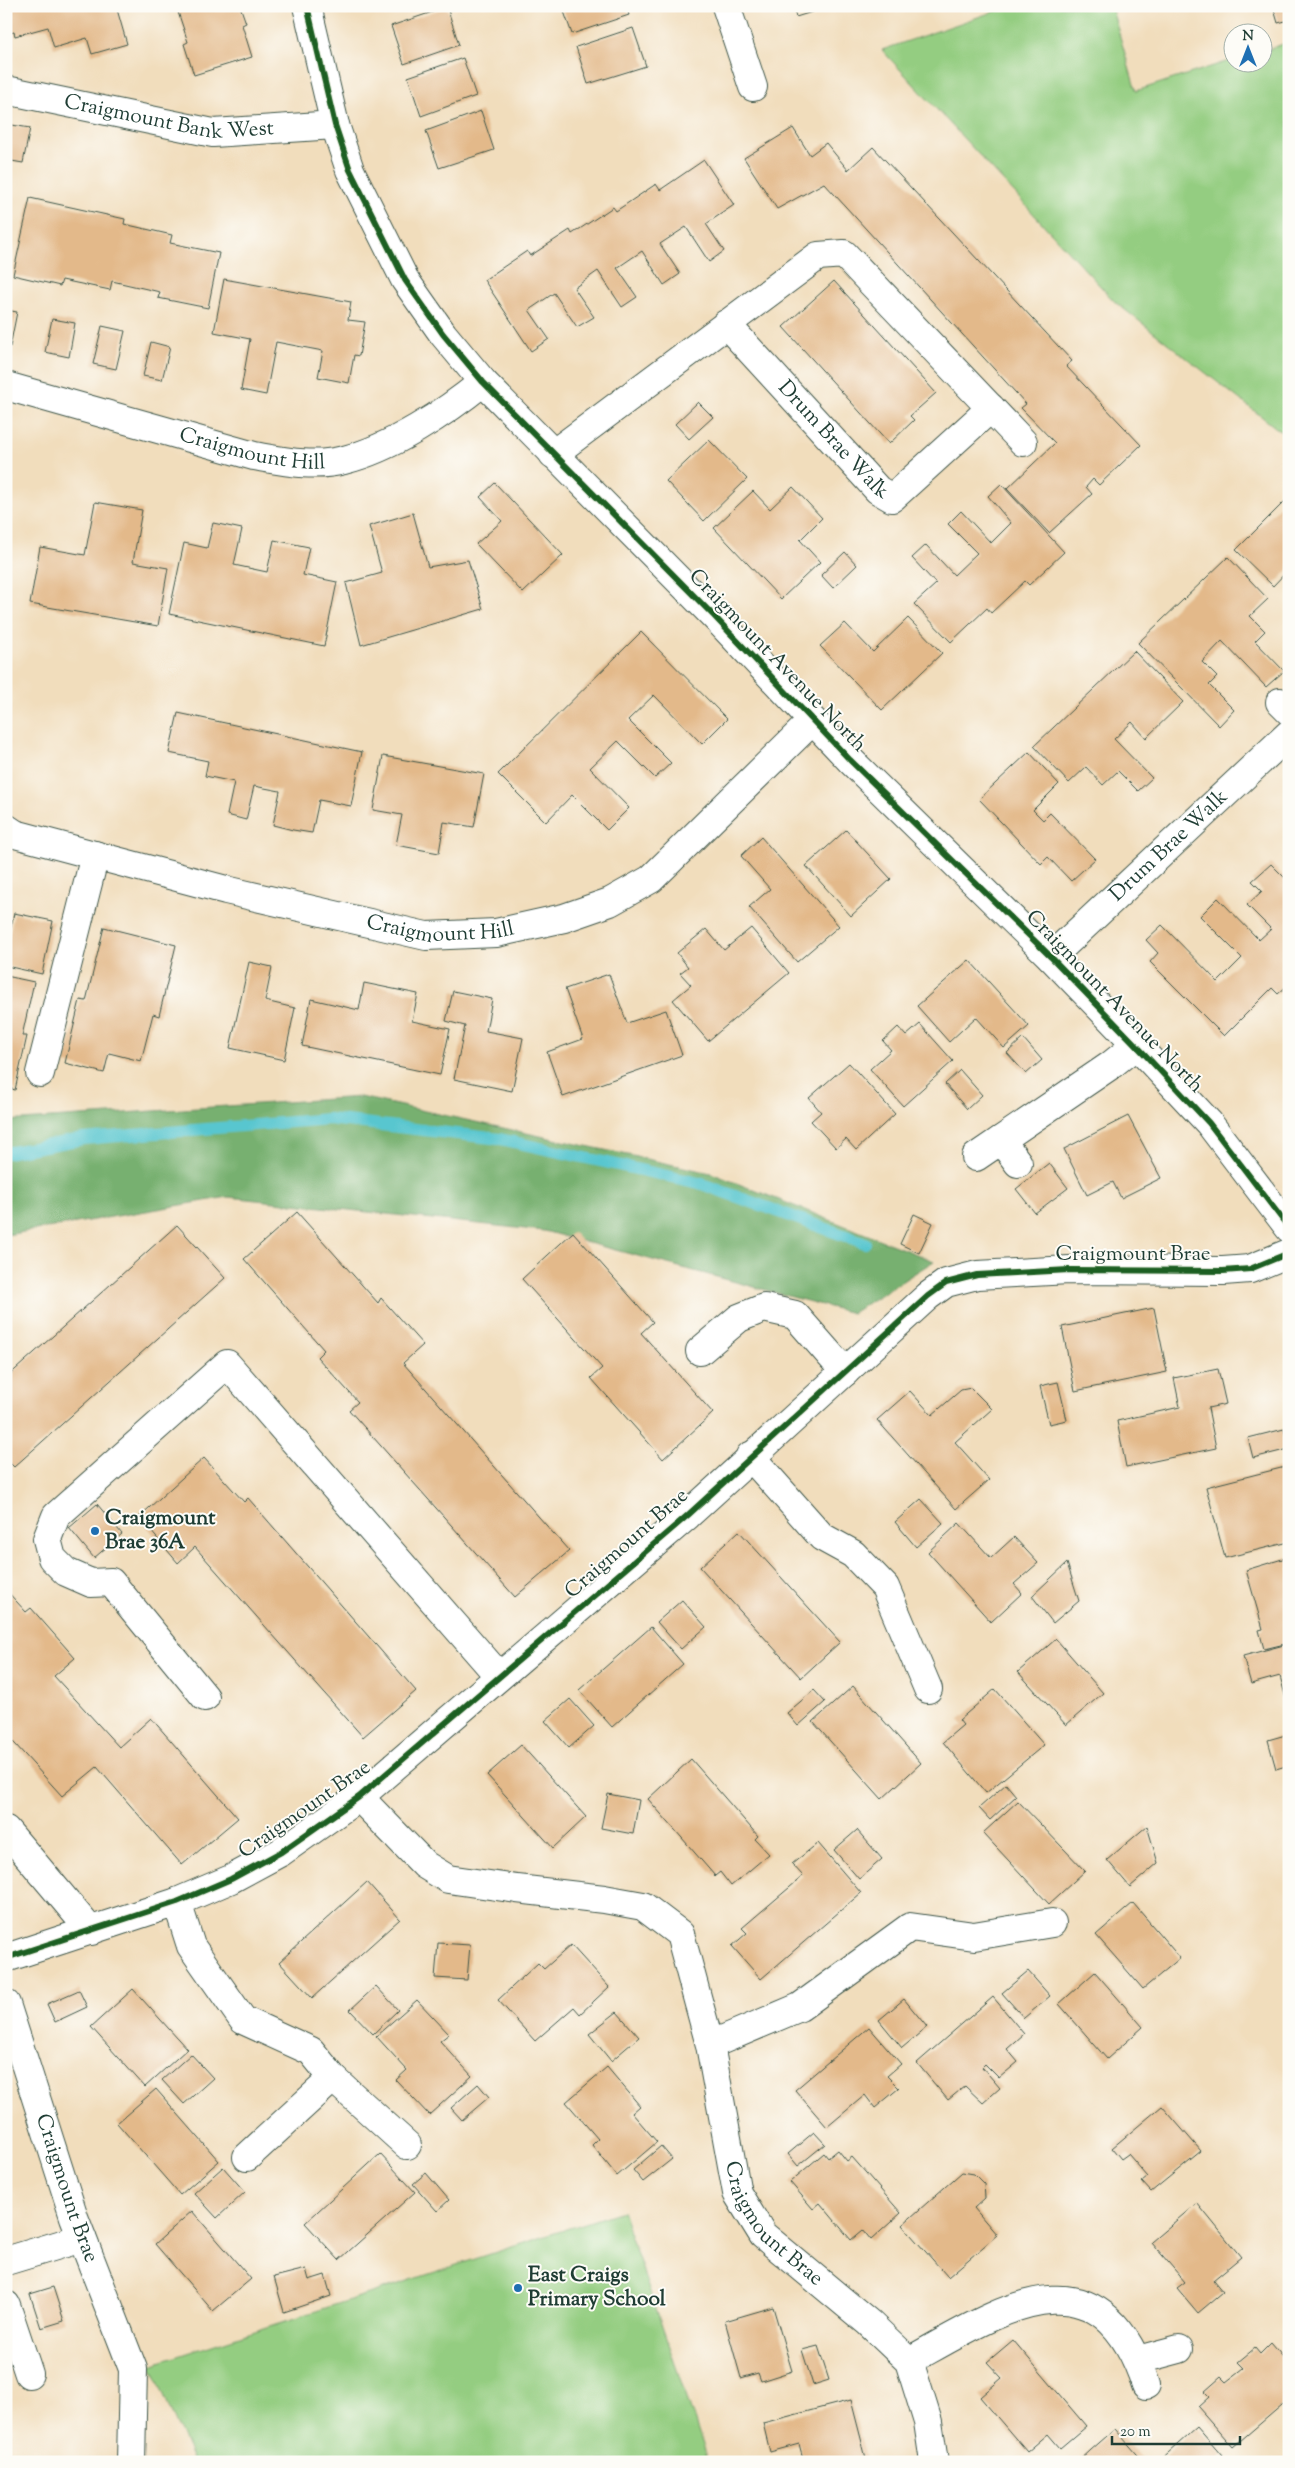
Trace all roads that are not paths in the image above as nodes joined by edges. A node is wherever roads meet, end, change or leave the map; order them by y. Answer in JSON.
{"nodes":[{"id":1,"x":307,"y":6,"type":"edge"},
{"id":2,"x":726,"y":6,"type":"edge"},
{"id":3,"x":753,"y":87,"type":"dead end"},
{"id":4,"x":6,"y":90,"type":"edge"},
{"id":5,"x":335,"y":125,"type":"junction"},
{"id":6,"x":726,"y":324,"type":"junction"},
{"id":7,"x":483,"y":382,"type":"junction"},
{"id":8,"x":6,"y":386,"type":"edge"},
{"id":9,"x":991,"y":408,"type":"junction"},
{"id":10,"x":1023,"y":442,"type":"dead end"},
{"id":11,"x":553,"y":454,"type":"junction"},
{"id":12,"x":812,"y":721,"type":"junction"},
{"id":13,"x":1289,"y":734,"type":"edge"},
{"id":14,"x":6,"y":828,"type":"edge"},
{"id":15,"x":95,"y":855,"type":"junction"},
{"id":16,"x":1051,"y":957,"type":"junction"},
{"id":17,"x":1136,"y":1045,"type":"junction"},
{"id":18,"x":40,"y":1072,"type":"dead end"},
{"id":19,"x":1001,"y":1140,"type":"junction"},
{"id":20,"x":976,"y":1157,"type":"dead end"},
{"id":21,"x":1018,"y":1163,"type":"dead end"},
{"id":22,"x":1289,"y":1228,"type":"edge"},
{"id":23,"x":1289,"y":1253,"type":"edge"},
{"id":24,"x":700,"y":1351,"type":"dead end"},
{"id":25,"x":845,"y":1372,"type":"junction"},
{"id":26,"x":750,"y":1456,"type":"junction"},
{"id":27,"x":499,"y":1676,"type":"junction"},
{"id":28,"x":928,"y":1689,"type":"dead end"},
{"id":29,"x":205,"y":1697,"type":"dead end"},
{"id":30,"x":359,"y":1797,"type":"junction"},
{"id":31,"x":6,"y":1830,"type":"edge"},
{"id":32,"x":177,"y":1902,"type":"junction"},
{"id":33,"x":1052,"y":1923,"type":"dead end"},
{"id":34,"x":91,"y":1931,"type":"junction"},
{"id":35,"x":6,"y":1958,"type":"edge"},
{"id":36,"x":6,"y":2004,"type":"edge"},
{"id":37,"x":710,"y":2045,"type":"junction"},
{"id":38,"x":333,"y":2078,"type":"junction"},
{"id":39,"x":407,"y":2145,"type":"dead end"},
{"id":40,"x":247,"y":2156,"type":"dead end"},
{"id":41,"x":82,"y":2238,"type":"junction"},
{"id":42,"x":6,"y":2261,"type":"edge"},
{"id":43,"x":6,"y":2305,"type":"edge"},
{"id":44,"x":1179,"y":2349,"type":"dead end"},
{"id":45,"x":1138,"y":2360,"type":"junction"},
{"id":46,"x":909,"y":2361,"type":"junction"},
{"id":47,"x":29,"y":2374,"type":"dead end"},
{"id":48,"x":1146,"y":2385,"type":"dead end"},
{"id":49,"x":131,"y":2462,"type":"edge"},
{"id":50,"x":934,"y":2462,"type":"edge"}],
"edges":[{"from":1,"to":5,"type":"street","name":"Craigmount Avenue North"},
{"from":2,"to":3,"type":"street"},
{"from":4,"to":5,"type":"street","name":"Craigmount Bank West"},
{"from":5,"to":7,"type":"street","name":"Craigmount Avenue North"},
{"from":6,"to":9,"type":"street"},
{"from":6,"to":9,"type":"street","name":"Drum Brae Walk"},
{"from":6,"to":11,"type":"street"},
{"from":7,"to":8,"type":"street","name":"Craigmount Hill"},
{"from":7,"to":11,"type":"street","name":"Craigmount Avenue North"},
{"from":9,"to":10,"type":"street"},
{"from":11,"to":12,"type":"street","name":"Craigmount Avenue North"},
{"from":12,"to":15,"type":"street","name":"Craigmount Hill"},
{"from":12,"to":16,"type":"street","name":"Craigmount Avenue North"},
{"from":13,"to":16,"type":"street","name":"Drum Brae Walk"},
{"from":14,"to":15,"type":"street","name":"Craigmount Hill"},
{"from":15,"to":18,"type":"street"},
{"from":16,"to":17,"type":"street","name":"Craigmount Avenue North"},
{"from":17,"to":19,"type":"street"},
{"from":17,"to":22,"type":"street","name":"Craigmount Avenue North"},
{"from":19,"to":20,"type":"street"},
{"from":19,"to":21,"type":"street"},
{"from":23,"to":25,"type":"street","name":"Craigmount Brae"},
{"from":24,"to":25,"type":"street"},
{"from":25,"to":26,"type":"street","name":"Craigmount Brae"},
{"from":26,"to":27,"type":"street","name":"Craigmount Brae"},
{"from":26,"to":28,"type":"street"},
{"from":27,"to":29,"type":"street"},
{"from":27,"to":30,"type":"street","name":"Craigmount Brae"},
{"from":30,"to":32,"type":"street","name":"Craigmount Brae"},
{"from":30,"to":37,"type":"street","name":"Craigmount Brae"},
{"from":31,"to":34,"type":"street"},
{"from":32,"to":34,"type":"street","name":"Craigmount Brae"},
{"from":32,"to":38,"type":"street"},
{"from":33,"to":37,"type":"street"},
{"from":34,"to":35,"type":"street","name":"Craigmount Brae"},
{"from":36,"to":41,"type":"street","name":"Craigmount Brae"},
{"from":37,"to":46,"type":"street","name":"Craigmount Brae"},
{"from":38,"to":39,"type":"street"},
{"from":38,"to":40,"type":"street"},
{"from":41,"to":42,"type":"street"},
{"from":41,"to":49,"type":"street","name":"Craigmount Brae"},
{"from":43,"to":47,"type":"street"},
{"from":44,"to":45,"type":"street"},
{"from":45,"to":46,"type":"street"},
{"from":45,"to":48,"type":"street"},
{"from":46,"to":50,"type":"street","name":"Craigmount Brae"}]}
